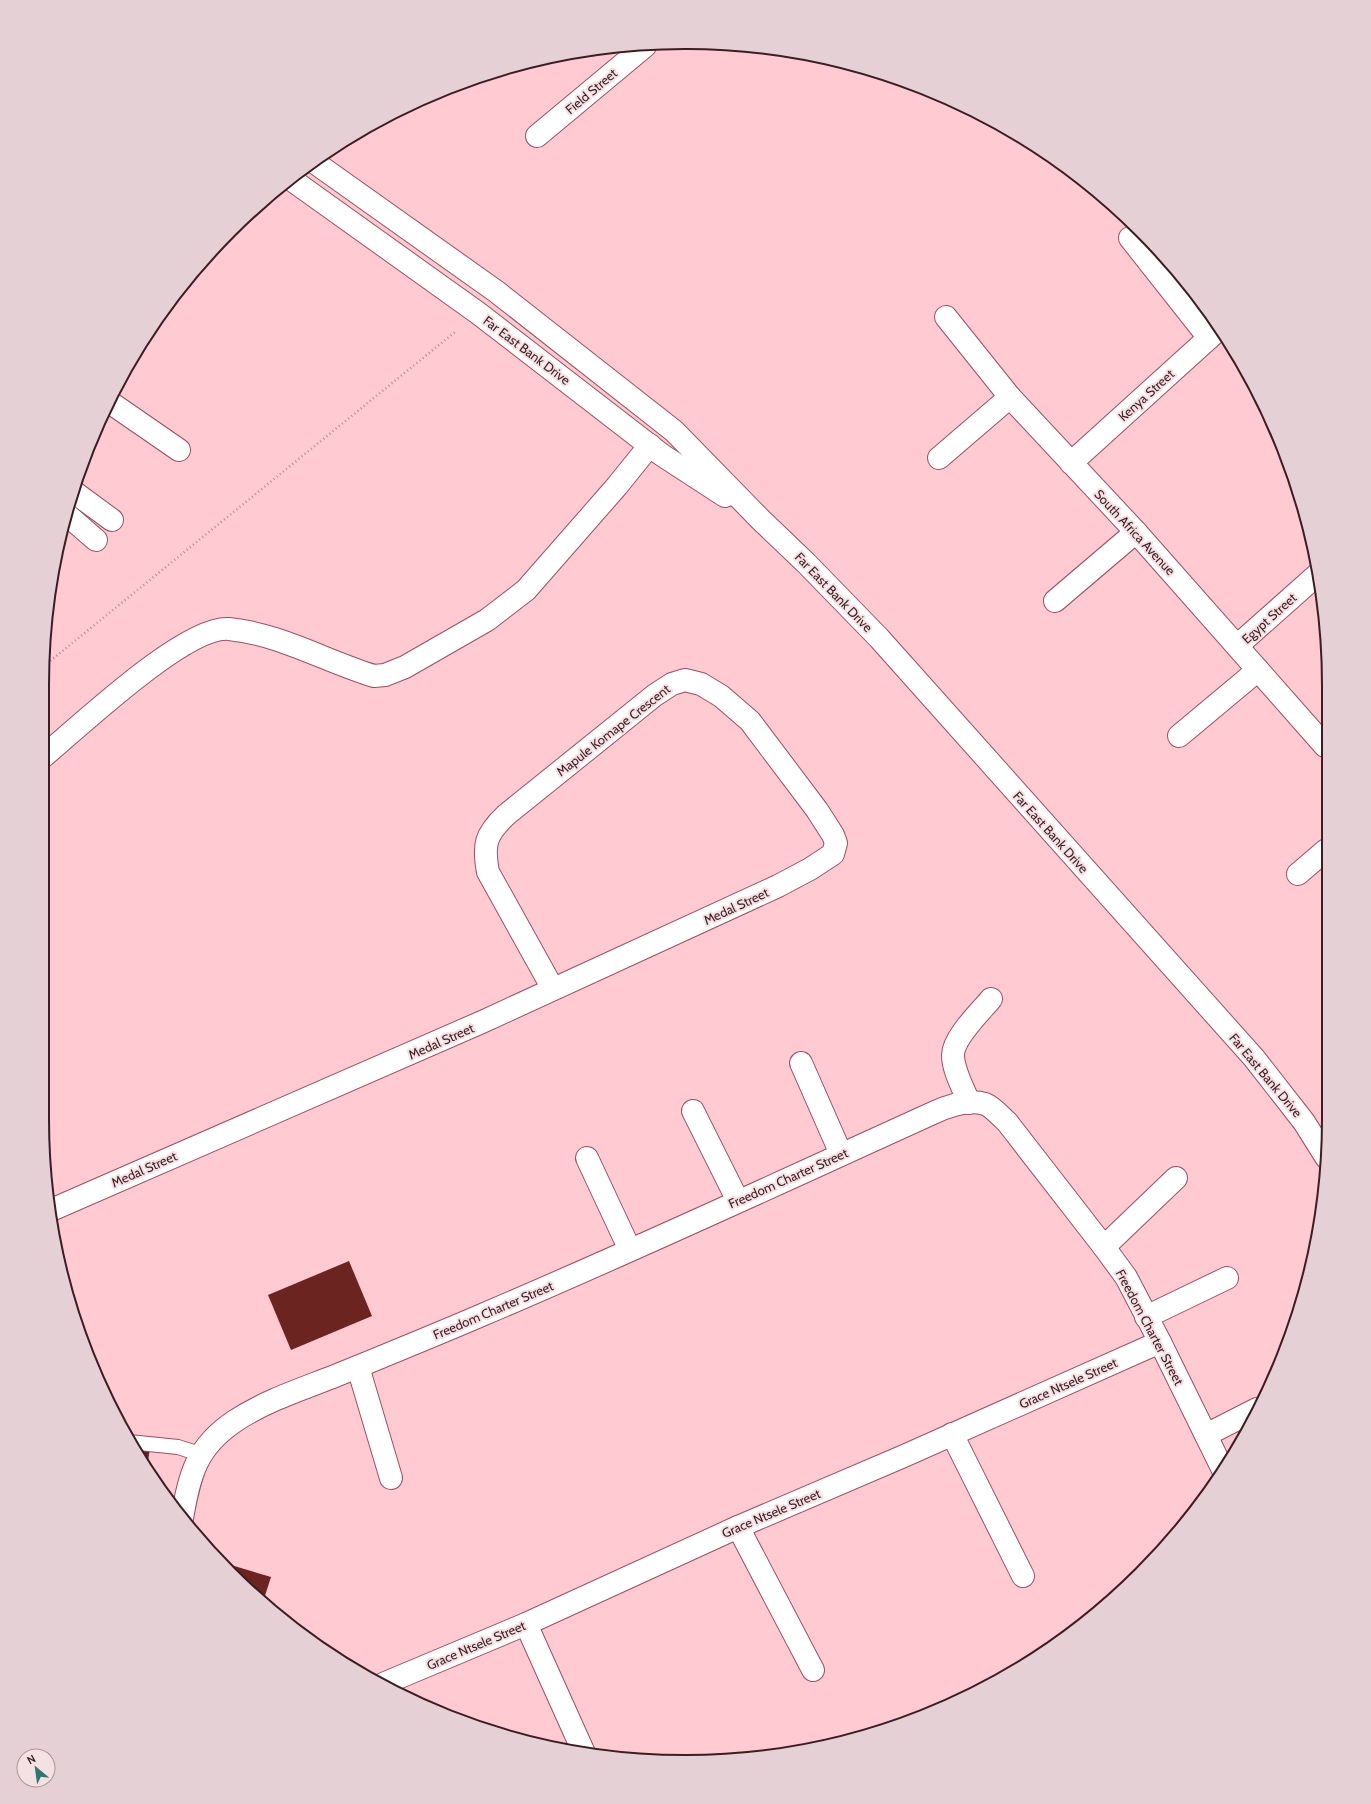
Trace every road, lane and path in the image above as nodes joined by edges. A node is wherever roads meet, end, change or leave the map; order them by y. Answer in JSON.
{"nodes":[{"id":1,"x":640,"y":50,"type":"edge"},
{"id":2,"x":537,"y":136,"type":"dead end"},
{"id":3,"x":319,"y":166,"type":"edge"},
{"id":4,"x":296,"y":183,"type":"edge"},
{"id":5,"x":1130,"y":238,"type":"dead end"},
{"id":6,"x":478,"y":313,"type":"junction"},
{"id":7,"x":946,"y":317,"type":"dead end"},
{"id":8,"x":1215,"y":333,"type":"edge"},
{"id":9,"x":1010,"y":397,"type":"junction"},
{"id":10,"x":114,"y":405,"type":"edge"},
{"id":11,"x":650,"y":445,"type":"junction"},
{"id":12,"x":179,"y":450,"type":"dead end"},
{"id":13,"x":939,"y":458,"type":"dead end"},
{"id":14,"x":1071,"y":463,"type":"junction"},
{"id":15,"x":79,"y":495,"type":"edge"},
{"id":16,"x":72,"y":519,"type":"edge"},
{"id":17,"x":112,"y":520,"type":"dead end"},
{"id":18,"x":761,"y":520,"type":"junction"},
{"id":19,"x":1136,"y":532,"type":"junction"},
{"id":20,"x":96,"y":540,"type":"dead end"},
{"id":21,"x":1313,"y":579,"type":"edge"},
{"id":22,"x":1055,"y":601,"type":"dead end"},
{"id":23,"x":1238,"y":646,"type":"junction"},
{"id":24,"x":50,"y":661,"type":"edge"},
{"id":25,"x":1258,"y":670,"type":"junction"},
{"id":26,"x":1179,"y":736,"type":"dead end"},
{"id":27,"x":1322,"y":743,"type":"edge"},
{"id":28,"x":49,"y":752,"type":"edge"},
{"id":29,"x":1322,"y":853,"type":"edge"},
{"id":30,"x":827,"y":858,"type":"joint"},
{"id":31,"x":1298,"y":874,"type":"dead end"},
{"id":32,"x":553,"y":990,"type":"junction"},
{"id":33,"x":992,"y":999,"type":"dead end"},
{"id":34,"x":801,"y":1063,"type":"dead end"},
{"id":35,"x":969,"y":1103,"type":"junction"},
{"id":36,"x":693,"y":1111,"type":"dead end"},
{"id":37,"x":1321,"y":1150,"type":"edge"},
{"id":38,"x":841,"y":1154,"type":"junction"},
{"id":39,"x":587,"y":1158,"type":"dead end"},
{"id":40,"x":1176,"y":1178,"type":"dead end"},
{"id":41,"x":738,"y":1201,"type":"junction"},
{"id":42,"x":55,"y":1208,"type":"edge"},
{"id":43,"x":1104,"y":1247,"type":"junction"},
{"id":44,"x":630,"y":1250,"type":"junction"},
{"id":45,"x":1227,"y":1278,"type":"dead end"},
{"id":46,"x":1146,"y":1317,"type":"junction"},
{"id":47,"x":1160,"y":1342,"type":"junction"},
{"id":48,"x":358,"y":1367,"type":"junction"},
{"id":49,"x":1249,"y":1413,"type":"edge"},
{"id":50,"x":952,"y":1434,"type":"junction"},
{"id":51,"x":1206,"y":1435,"type":"junction"},
{"id":52,"x":138,"y":1443,"type":"edge"},
{"id":53,"x":200,"y":1454,"type":"junction"},
{"id":54,"x":1220,"y":1464,"type":"edge"},
{"id":55,"x":391,"y":1478,"type":"dead end"},
{"id":56,"x":184,"y":1509,"type":"edge"},
{"id":57,"x":738,"y":1527,"type":"junction"},
{"id":58,"x":1023,"y":1576,"type":"dead end"},
{"id":59,"x":526,"y":1624,"type":"junction"},
{"id":60,"x":812,"y":1670,"type":"dead end"},
{"id":61,"x":389,"y":1681,"type":"edge"},
{"id":62,"x":581,"y":1746,"type":"edge"}],
"edges":[{"from":1,"to":2,"type":"street","name":"Field Street"},
{"from":3,"to":18,"type":"street","name":"Far East Bank Drive"},
{"from":4,"to":6,"type":"street","name":"Far East Bank Drive"},
{"from":5,"to":8,"type":"street"},
{"from":6,"to":11,"type":"street","name":"Far East Bank Drive"},
{"from":6,"to":24,"type":"path"},
{"from":7,"to":9,"type":"street","name":"South Africa Avenue"},
{"from":8,"to":14,"type":"street","name":"Kenya Street"},
{"from":9,"to":13,"type":"street"},
{"from":9,"to":14,"type":"street","name":"South Africa Avenue"},
{"from":10,"to":12,"type":"street"},
{"from":11,"to":18,"type":"street","name":"Far East Bank Drive"},
{"from":11,"to":28,"type":"street"},
{"from":14,"to":19,"type":"street","name":"South Africa Avenue"},
{"from":15,"to":17,"type":"street"},
{"from":16,"to":20,"type":"street"},
{"from":18,"to":37,"type":"street","name":"Far East Bank Drive"},
{"from":19,"to":22,"type":"street"},
{"from":19,"to":23,"type":"street","name":"South Africa Avenue"},
{"from":21,"to":23,"type":"street","name":"Egypt Street"},
{"from":23,"to":25,"type":"street","name":"South Africa Avenue"},
{"from":25,"to":26,"type":"street"},
{"from":25,"to":27,"type":"street","name":"South Africa Avenue"},
{"from":29,"to":31,"type":"street"},
{"from":30,"to":32,"type":"street","name":"Medal Street"},
{"from":30,"to":32,"type":"street","name":"Mapule Komape Crescent"},
{"from":32,"to":42,"type":"street","name":"Medal Street"},
{"from":33,"to":35,"type":"street"},
{"from":34,"to":38,"type":"street"},
{"from":35,"to":38,"type":"street","name":"Freedom Charter Street"},
{"from":35,"to":43,"type":"street","name":"Freedom Charter Street"},
{"from":36,"to":41,"type":"street"},
{"from":38,"to":41,"type":"street","name":"Freedom Charter Street"},
{"from":39,"to":44,"type":"street"},
{"from":40,"to":43,"type":"street"},
{"from":41,"to":44,"type":"street","name":"Freedom Charter Street"},
{"from":43,"to":46,"type":"street","name":"Freedom Charter Street"},
{"from":44,"to":48,"type":"street","name":"Freedom Charter Street"},
{"from":45,"to":46,"type":"street"},
{"from":46,"to":47,"type":"street","name":"Freedom Charter Street"},
{"from":47,"to":50,"type":"street","name":"Grace Ntsele Street"},
{"from":47,"to":51,"type":"street","name":"Freedom Charter Street"},
{"from":48,"to":53,"type":"street","name":"Freedom Charter Street"},
{"from":48,"to":55,"type":"street"},
{"from":49,"to":51,"type":"street"},
{"from":50,"to":57,"type":"street","name":"Grace Ntsele Street"},
{"from":50,"to":58,"type":"street"},
{"from":51,"to":54,"type":"street","name":"Freedom Charter Street"},
{"from":52,"to":53,"type":"lane"},
{"from":53,"to":56,"type":"street","name":"Freedom Charter Street"},
{"from":57,"to":59,"type":"street","name":"Grace Ntsele Street"},
{"from":57,"to":60,"type":"street"},
{"from":59,"to":61,"type":"street","name":"Grace Ntsele Street"},
{"from":59,"to":62,"type":"street"}]}
